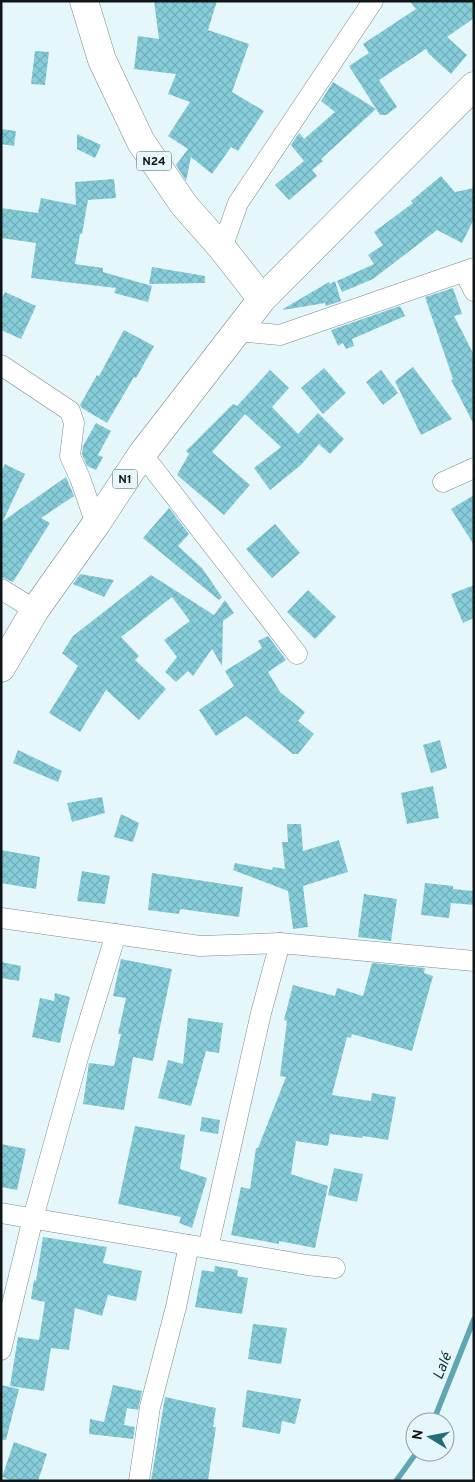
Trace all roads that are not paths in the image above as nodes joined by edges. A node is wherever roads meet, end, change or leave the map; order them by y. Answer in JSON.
{"nodes":[{"id":1,"x":84,"y":1,"type":"edge"},
{"id":2,"x":369,"y":3,"type":"edge"},
{"id":3,"x":474,"y":86,"type":"edge"},
{"id":4,"x":222,"y":248,"type":"junction"},
{"id":5,"x":469,"y":270,"type":"edge"},
{"id":6,"x":474,"y":291,"type":"edge"},
{"id":7,"x":262,"y":299,"type":"junction"},
{"id":8,"x":236,"y":331,"type":"junction"},
{"id":9,"x":1,"y":365,"type":"edge"},
{"id":10,"x":142,"y":454,"type":"junction"},
{"id":11,"x":474,"y":468,"type":"edge"},
{"id":12,"x":443,"y":482,"type":"dead end"},
{"id":13,"x":96,"y":524,"type":"junction"},
{"id":14,"x":1,"y":589,"type":"edge"},
{"id":15,"x":35,"y":610,"type":"junction"},
{"id":16,"x":297,"y":654,"type":"dead end"},
{"id":17,"x":1,"y":668,"type":"edge"},
{"id":18,"x":1,"y":918,"type":"edge"},
{"id":19,"x":116,"y":934,"type":"junction"},
{"id":20,"x":280,"y":943,"type":"junction"},
{"id":21,"x":474,"y":961,"type":"edge"},
{"id":22,"x":1,"y":1213,"type":"edge"},
{"id":23,"x":33,"y":1218,"type":"junction"},
{"id":24,"x":198,"y":1246,"type":"junction"},
{"id":25,"x":335,"y":1268,"type":"dead end"},
{"id":26,"x":1,"y":1350,"type":"edge"},
{"id":27,"x":139,"y":1481,"type":"edge"}],
"edges":[{"from":1,"to":4,"type":"main road","number":"N24"},
{"from":2,"to":4,"type":"street"},
{"from":3,"to":7,"type":"main road","number":"N1"},
{"from":4,"to":7,"type":"main road","number":"N24"},
{"from":5,"to":6,"type":"street"},
{"from":5,"to":8,"type":"street"},
{"from":7,"to":8,"type":"main road","number":"N1"},
{"from":8,"to":10,"type":"main road","number":"N1"},
{"from":9,"to":13,"type":"street"},
{"from":10,"to":13,"type":"main road","number":"N1"},
{"from":10,"to":16,"type":"street"},
{"from":11,"to":12,"type":"street"},
{"from":13,"to":15,"type":"main road","number":"N1"},
{"from":14,"to":15,"type":"street"},
{"from":15,"to":17,"type":"main road","number":"N1"},
{"from":18,"to":19,"type":"street"},
{"from":19,"to":20,"type":"street"},
{"from":19,"to":23,"type":"street"},
{"from":20,"to":21,"type":"street"},
{"from":20,"to":24,"type":"street"},
{"from":22,"to":23,"type":"street"},
{"from":23,"to":24,"type":"street"},
{"from":23,"to":26,"type":"street"},
{"from":24,"to":25,"type":"street"},
{"from":24,"to":27,"type":"street"}]}
